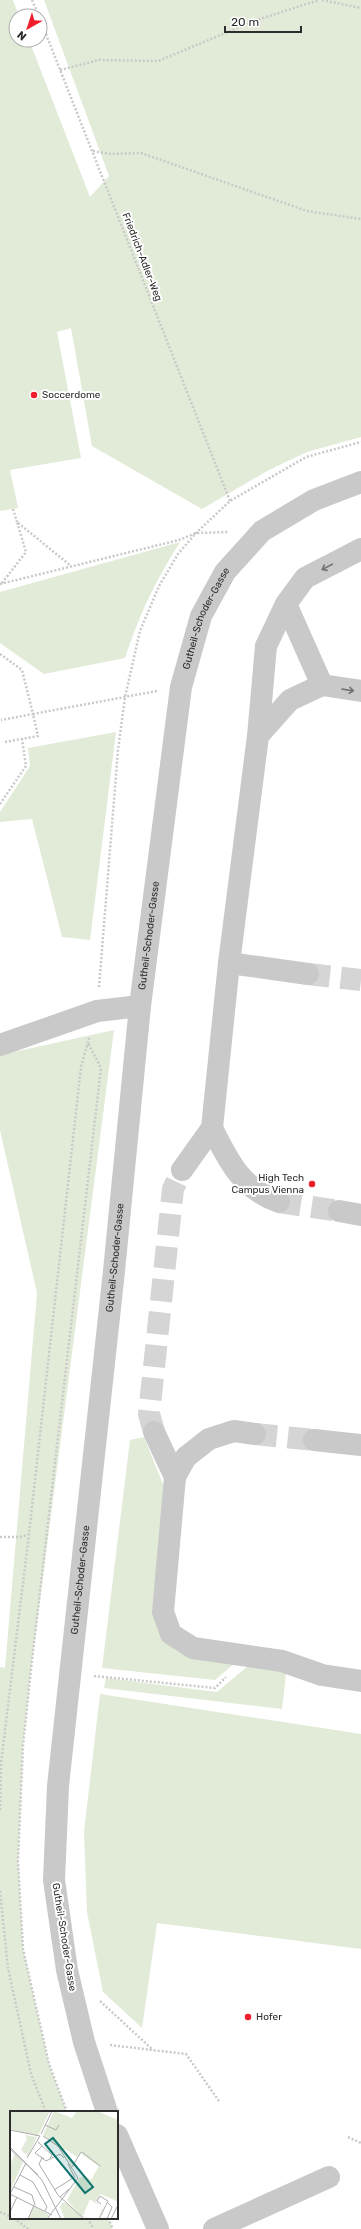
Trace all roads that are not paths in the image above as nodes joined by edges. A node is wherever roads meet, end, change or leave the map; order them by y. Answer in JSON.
{"nodes":[{"id":1,"x":361,"y":482,"type":"edge"},
{"id":2,"x":361,"y":549,"type":"edge"},
{"id":3,"x":286,"y":604,"type":"junction"},
{"id":4,"x":322,"y":685,"type":"junction"},
{"id":5,"x":361,"y":691,"type":"edge"},
{"id":6,"x":258,"y":736,"type":"junction"},
{"id":7,"x":229,"y":963,"type":"junction"},
{"id":8,"x":308,"y":974,"type":"tunnel mouth"},
{"id":9,"x":140,"y":1006,"type":"junction"},
{"id":10,"x":0,"y":1045,"type":"edge"},
{"id":11,"x":212,"y":1128,"type":"junction"},
{"id":12,"x":182,"y":1170,"type":"tunnel mouth"},
{"id":13,"x":279,"y":1202,"type":"tunnel mouth"},
{"id":14,"x":339,"y":1212,"type":"tunnel mouth"},
{"id":15,"x":361,"y":1215,"type":"edge"},
{"id":16,"x":154,"y":1432,"type":"tunnel mouth"},
{"id":17,"x":255,"y":1434,"type":"tunnel mouth"},
{"id":18,"x":314,"y":1440,"type":"tunnel mouth"},
{"id":19,"x":361,"y":1445,"type":"edge"},
{"id":20,"x":175,"y":1477,"type":"junction"},
{"id":21,"x":361,"y":1681,"type":"edge"},
{"id":22,"x":107,"y":2111,"type":"edge"},
{"id":23,"x":118,"y":2137,"type":"edge"},
{"id":24,"x":329,"y":2177,"type":"dead end"},
{"id":25,"x":158,"y":2229,"type":"edge"},
{"id":26,"x":214,"y":2229,"type":"edge"}],
"edges":[{"from":1,"to":9,"type":"street","name":"Gutheil-Schoder-Gasse"},
{"from":2,"to":3,"type":"street","one_way":true},
{"from":3,"to":4,"type":"street"},
{"from":3,"to":6,"type":"street"},
{"from":4,"to":5,"type":"street","one_way":true},
{"from":4,"to":6,"type":"street"},
{"from":6,"to":7,"type":"street"},
{"from":7,"to":8,"type":"street"},
{"from":7,"to":11,"type":"street"},
{"from":9,"to":10,"type":"street"},
{"from":9,"to":22,"type":"street","name":"Gutheil-Schoder-Gasse"},
{"from":11,"to":12,"type":"street"},
{"from":11,"to":13,"type":"street"},
{"from":14,"to":15,"type":"street"},
{"from":16,"to":20,"type":"street"},
{"from":17,"to":20,"type":"street"},
{"from":18,"to":19,"type":"street"},
{"from":20,"to":21,"type":"street"},
{"from":23,"to":25,"type":"street"},
{"from":24,"to":26,"type":"street"}]}
